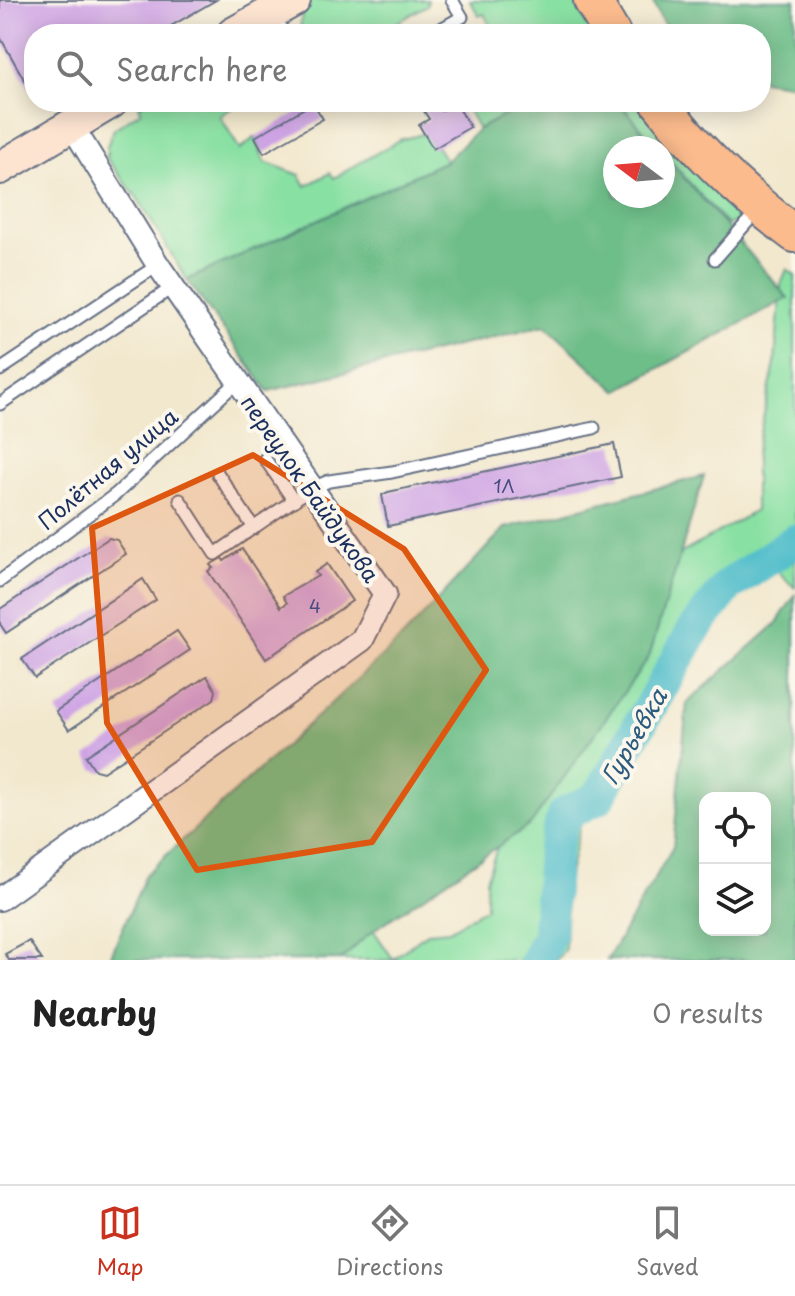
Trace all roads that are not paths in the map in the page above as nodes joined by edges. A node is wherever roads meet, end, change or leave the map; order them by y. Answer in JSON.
{"nodes":[{"id":1,"x":452,"y":0,"type":"edge"},
{"id":2,"x":592,"y":0,"type":"edge"},
{"id":3,"x":283,"y":16,"type":"edge"},
{"id":4,"x":261,"y":24,"type":"edge"},
{"id":5,"x":450,"y":24,"type":"edge"},
{"id":6,"x":606,"y":24,"type":"edge"},
{"id":7,"x":95,"y":112,"type":"edge"},
{"id":8,"x":668,"y":112,"type":"edge"},
{"id":9,"x":72,"y":126,"type":"junction"},
{"id":10,"x":0,"y":168,"type":"edge"},
{"id":11,"x":760,"y":208,"type":"junction"},
{"id":12,"x":795,"y":234,"type":"edge"},
{"id":13,"x":715,"y":259,"type":"dead end"},
{"id":14,"x":158,"y":265,"type":"junction"},
{"id":15,"x":173,"y":287,"type":"junction"},
{"id":16,"x":0,"y":370,"type":"edge"},
{"id":17,"x":237,"y":382,"type":"junction"},
{"id":18,"x":0,"y":404,"type":"edge"},
{"id":19,"x":594,"y":428,"type":"dead end"},
{"id":20,"x":265,"y":459,"type":"dead end"},
{"id":21,"x":218,"y":474,"type":"dead end"},
{"id":22,"x":302,"y":495,"type":"junction"},
{"id":23,"x":180,"y":500,"type":"dead end"},
{"id":24,"x":254,"y":528,"type":"junction"},
{"id":25,"x":0,"y":581,"type":"edge"},
{"id":26,"x":0,"y":899,"type":"edge"}],
"edges":[{"from":1,"to":5,"type":"lane"},
{"from":2,"to":6,"type":"main road"},
{"from":3,"to":4,"type":"main road"},
{"from":7,"to":9,"type":"main road"},
{"from":8,"to":11,"type":"main road"},
{"from":9,"to":10,"type":"main road"},
{"from":9,"to":14,"type":"street","name":"переулок Байдукова"},
{"from":11,"to":12,"type":"main road"},
{"from":11,"to":13,"type":"lane"},
{"from":14,"to":15,"type":"street","name":"переулок Байдукова"},
{"from":14,"to":16,"type":"lane"},
{"from":15,"to":17,"type":"street","name":"переулок Байдукова"},
{"from":15,"to":18,"type":"lane"},
{"from":17,"to":22,"type":"street","name":"переулок Байдукова"},
{"from":17,"to":25,"type":"lane","name":"Полётная улица"},
{"from":19,"to":22,"type":"lane"},
{"from":20,"to":22,"type":"lane"},
{"from":21,"to":24,"type":"lane"},
{"from":22,"to":24,"type":"lane"},
{"from":22,"to":26,"type":"street","name":"переулок Байдукова"},
{"from":23,"to":24,"type":"lane"}]}
